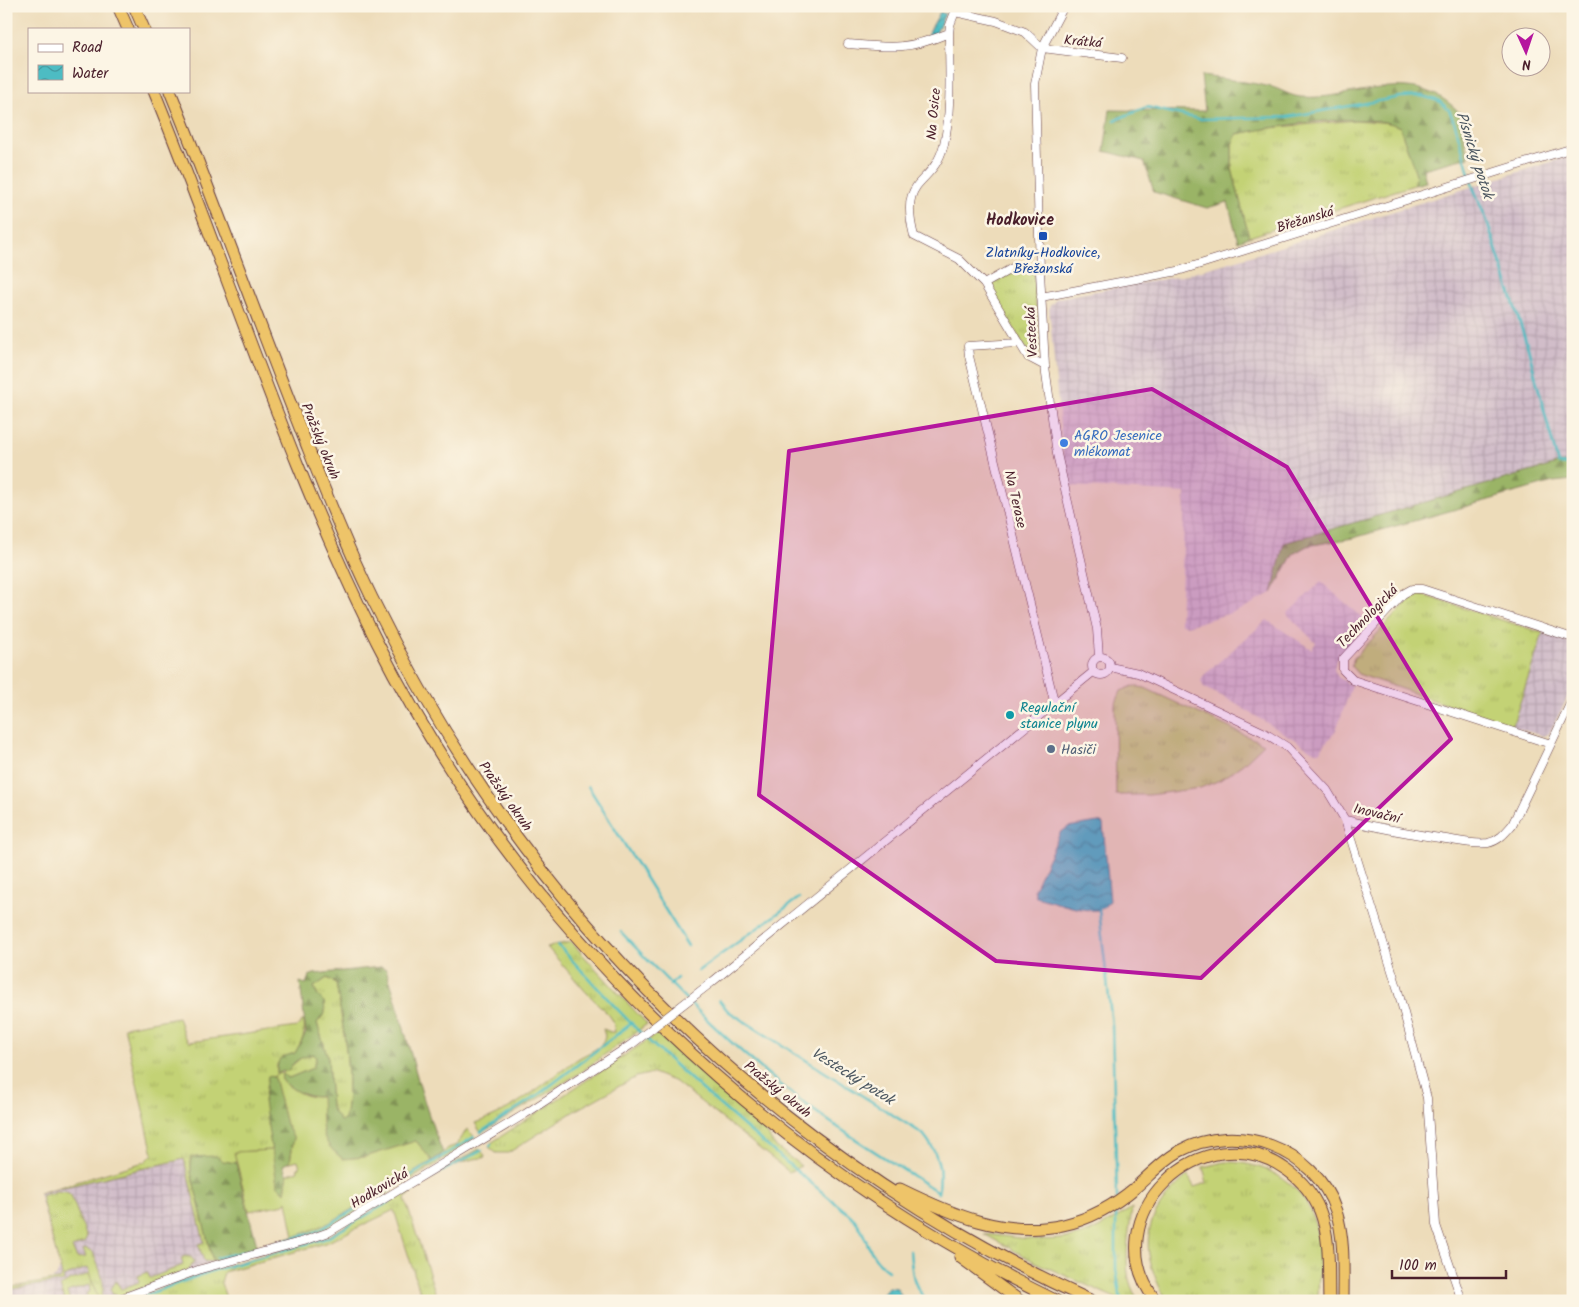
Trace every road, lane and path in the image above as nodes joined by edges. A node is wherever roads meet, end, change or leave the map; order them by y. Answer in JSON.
{"nodes":[{"id":1,"x":118,"y":6,"type":"edge"},
{"id":2,"x":134,"y":6,"type":"edge"},
{"id":3,"x":1064,"y":6,"type":"edge"},
{"id":4,"x":954,"y":9,"type":"edge"},
{"id":5,"x":128,"y":28,"type":"edge"},
{"id":6,"x":144,"y":28,"type":"edge"},
{"id":7,"x":949,"y":33,"type":"junction"},
{"id":8,"x":848,"y":44,"type":"dead end"},
{"id":9,"x":1042,"y":48,"type":"junction"},
{"id":10,"x":1122,"y":58,"type":"dead end"},
{"id":11,"x":154,"y":92,"type":"edge"},
{"id":12,"x":170,"y":92,"type":"edge"},
{"id":13,"x":1573,"y":148,"type":"edge"},
{"id":14,"x":1016,"y":266,"type":"dead end"},
{"id":15,"x":984,"y":284,"type":"junction"},
{"id":16,"x":1041,"y":297,"type":"junction"},
{"id":17,"x":1018,"y":343,"type":"junction"},
{"id":18,"x":1045,"y":366,"type":"junction"},
{"id":19,"x":1573,"y":638,"type":"edge"},
{"id":20,"x":1099,"y":657,"type":"junction"},
{"id":21,"x":1110,"y":667,"type":"junction"},
{"id":22,"x":1093,"y":672,"type":"junction"},
{"id":23,"x":1573,"y":698,"type":"edge"},
{"id":24,"x":1055,"y":705,"type":"junction"},
{"id":25,"x":1551,"y":744,"type":"junction"},
{"id":26,"x":1345,"y":820,"type":"junction"},
{"id":27,"x":712,"y":982,"type":"joint"},
{"id":28,"x":860,"y":1170,"type":"junction"},
{"id":29,"x":923,"y":1229,"type":"junction"},
{"id":30,"x":114,"y":1301,"type":"edge"},
{"id":31,"x":1020,"y":1301,"type":"edge"},
{"id":32,"x":1056,"y":1301,"type":"edge"},
{"id":33,"x":1092,"y":1301,"type":"edge"},
{"id":34,"x":1156,"y":1301,"type":"edge"},
{"id":35,"x":1329,"y":1301,"type":"edge"},
{"id":36,"x":1343,"y":1301,"type":"edge"},
{"id":37,"x":1462,"y":1301,"type":"edge"}],
"edges":[{"from":1,"to":5,"type":"highway"},
{"from":2,"to":6,"type":"highway"},
{"from":3,"to":9,"type":"street","name":"Vestecká"},
{"from":4,"to":7,"type":"street","name":"Na Osice"},
{"from":4,"to":9,"type":"street"},
{"from":7,"to":8,"type":"street"},
{"from":7,"to":15,"type":"street","name":"Na Osice"},
{"from":9,"to":10,"type":"street","name":"Krátká"},
{"from":9,"to":16,"type":"street","name":"Vestecká"},
{"from":11,"to":29,"type":"highway"},
{"from":12,"to":28,"type":"highway","name":"Pražský okruh"},
{"from":13,"to":16,"type":"street","name":"Břežanská"},
{"from":14,"to":15,"type":"street"},
{"from":15,"to":17,"type":"street","name":"Na Osice"},
{"from":16,"to":18,"type":"street","name":"Vestecká"},
{"from":17,"to":18,"type":"street","name":"Na Osice"},
{"from":17,"to":24,"type":"street","name":"Na Terase"},
{"from":18,"to":20,"type":"street","name":"Vestecká"},
{"from":19,"to":25,"type":"street","name":"Technologická"},
{"from":20,"to":21,"type":"street"},
{"from":20,"to":22,"type":"street","name":"Vestecká"},
{"from":21,"to":22,"type":"street","name":"Vestecká"},
{"from":21,"to":26,"type":"street","name":"Inovační"},
{"from":22,"to":24,"type":"street","name":"Vestecká"},
{"from":23,"to":25,"type":"street","name":"Inovační"},
{"from":24,"to":27,"type":"street","name":"Vestecká"},
{"from":25,"to":26,"type":"street","name":"Inovační"},
{"from":26,"to":37,"type":"street"},
{"from":27,"to":30,"type":"street","name":"Hodkovická","bridge":true},
{"from":28,"to":33,"type":"highway","name":"Pražský okruh"},
{"from":28,"to":36,"type":"highway"},
{"from":29,"to":31,"type":"highway"},
{"from":29,"to":32,"type":"highway"},
{"from":34,"to":35,"type":"highway"}]}
